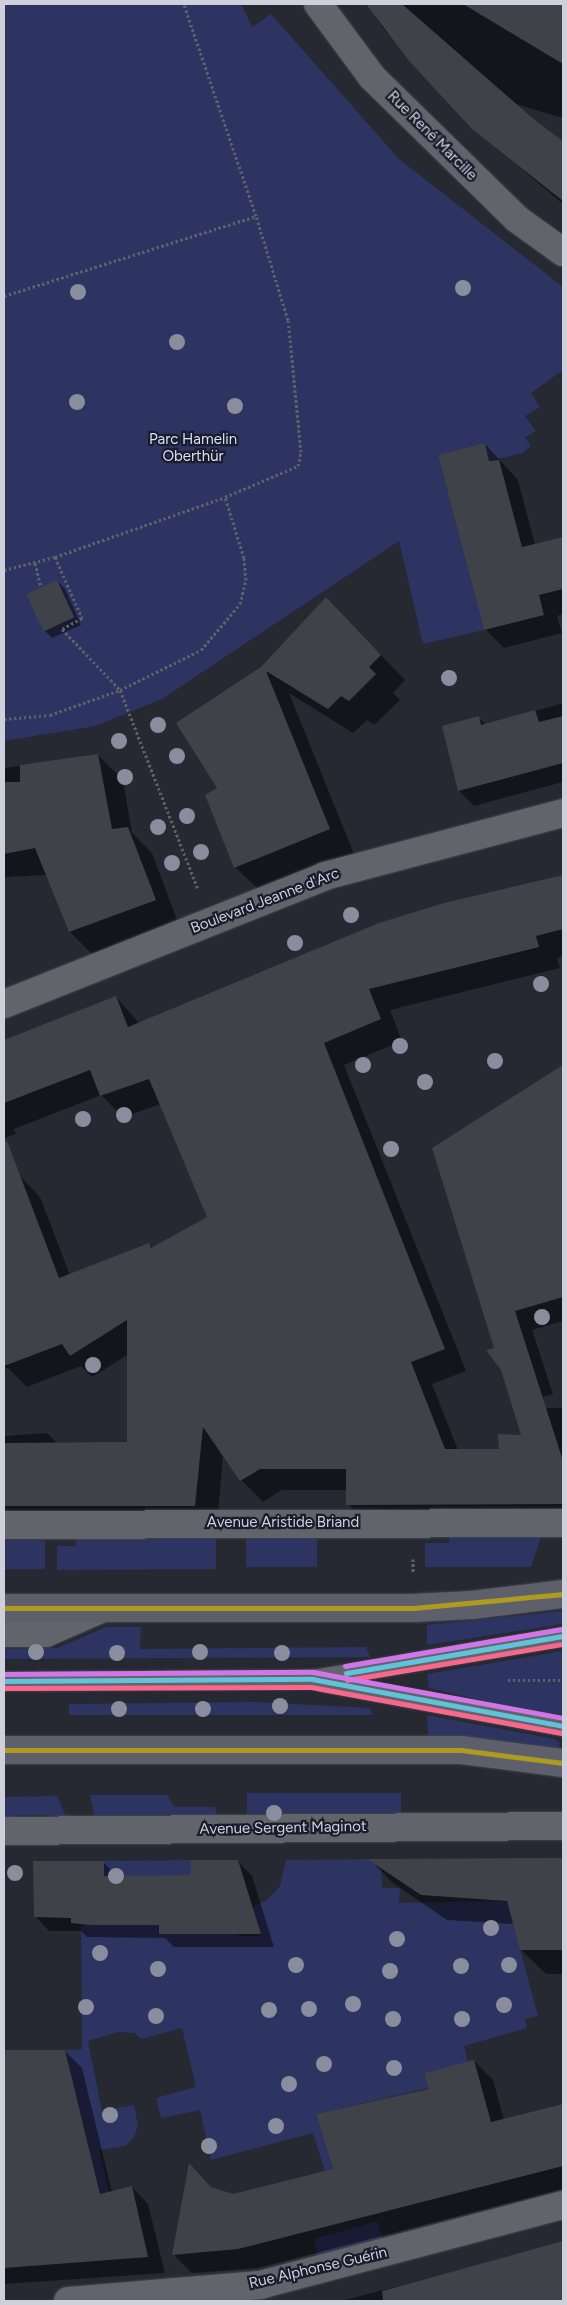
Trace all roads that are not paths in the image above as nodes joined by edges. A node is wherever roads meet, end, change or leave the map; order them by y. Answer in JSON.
{"nodes":[{"id":1,"x":318,"y":4,"type":"edge"},
{"id":2,"x":563,"y":252,"type":"edge"},
{"id":3,"x":563,"y":813,"type":"edge"},
{"id":4,"x":4,"y":1004,"type":"edge"},
{"id":5,"x":563,"y":1522,"type":"edge"},
{"id":6,"x":4,"y":1525,"type":"edge"},
{"id":7,"x":563,"y":1594,"type":"edge"},
{"id":8,"x":4,"y":1608,"type":"edge"},
{"id":9,"x":103,"y":1608,"type":"junction"},
{"id":10,"x":4,"y":1633,"type":"edge"},
{"id":11,"x":563,"y":1636,"type":"edge"},
{"id":12,"x":312,"y":1679,"type":"junction"},
{"id":13,"x":4,"y":1681,"type":"edge"},
{"id":14,"x":563,"y":1726,"type":"edge"},
{"id":15,"x":4,"y":1750,"type":"edge"},
{"id":16,"x":563,"y":1763,"type":"edge"},
{"id":17,"x":563,"y":1826,"type":"edge"},
{"id":18,"x":4,"y":1831,"type":"edge"},
{"id":19,"x":563,"y":2205,"type":"edge"},
{"id":20,"x":263,"y":2293,"type":"edge"},
{"id":21,"x":68,"y":2301,"type":"edge"}],
"edges":[{"from":1,"to":2,"type":"street","name":"Rue René Marcille"},
{"from":3,"to":4,"type":"street","name":"Boulevard Jeanne d'Arc"},
{"from":5,"to":6,"type":"street","name":"Avenue Aristide Briand"},
{"from":7,"to":9,"type":"main road"},
{"from":8,"to":9,"type":"main road"},
{"from":9,"to":10,"type":"street"},
{"from":11,"to":12,"type":"lane"},
{"from":12,"to":13,"type":"lane"},
{"from":12,"to":14,"type":"lane"},
{"from":15,"to":16,"type":"main road"},
{"from":17,"to":18,"type":"street","name":"Avenue Sergent Maginot"},
{"from":19,"to":20,"type":"street","name":"Rue Alphonse Guérin"},
{"from":20,"to":21,"type":"street","name":"Rue Alphonse Guérin"}]}
